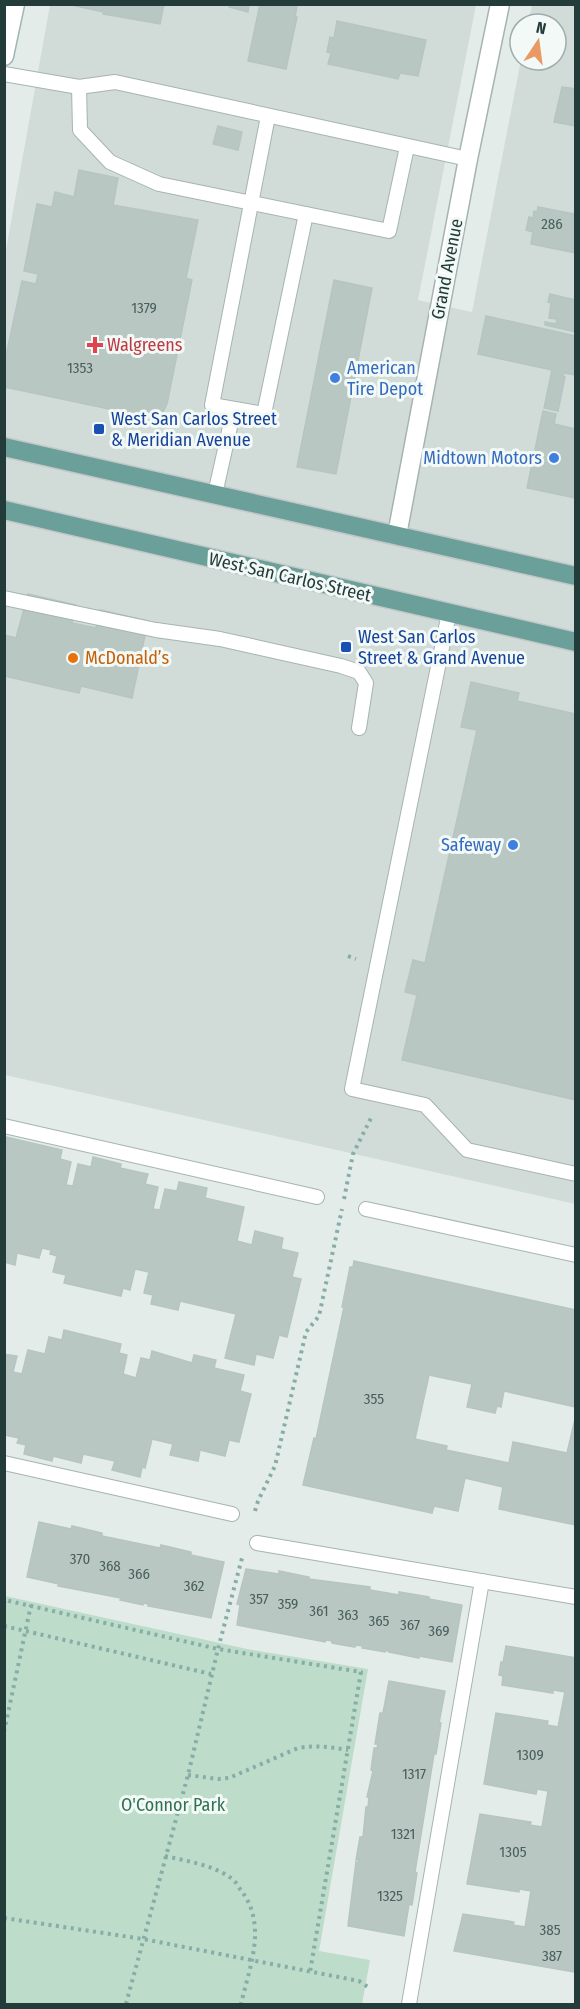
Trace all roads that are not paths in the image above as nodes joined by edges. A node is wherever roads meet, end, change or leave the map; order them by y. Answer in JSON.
{"nodes":[{"id":1,"x":15,"y":4,"type":"edge"},
{"id":2,"x":500,"y":4,"type":"edge"},
{"id":3,"x":4,"y":56,"type":"edge"},
{"id":4,"x":4,"y":74,"type":"edge"},
{"id":5,"x":80,"y":87,"type":"junction"},
{"id":6,"x":268,"y":116,"type":"junction"},
{"id":7,"x":407,"y":147,"type":"junction"},
{"id":8,"x":468,"y":159,"type":"junction"},
{"id":9,"x":250,"y":203,"type":"junction"},
{"id":10,"x":306,"y":214,"type":"junction"},
{"id":11,"x":234,"y":409,"type":"junction"},
{"id":12,"x":4,"y":447,"type":"edge"},
{"id":13,"x":215,"y":494,"type":"junction"},
{"id":14,"x":4,"y":510,"type":"edge"},
{"id":15,"x":397,"y":535,"type":"junction"},
{"id":16,"x":576,"y":576,"type":"edge"},
{"id":17,"x":4,"y":598,"type":"edge"},
{"id":18,"x":449,"y":613,"type":"junction"},
{"id":19,"x":576,"y":642,"type":"edge"},
{"id":20,"x":359,"y":728,"type":"dead end"},
{"id":21,"x":4,"y":1126,"type":"edge"},
{"id":22,"x":576,"y":1174,"type":"edge"},
{"id":23,"x":317,"y":1197,"type":"dead end"},
{"id":24,"x":366,"y":1209,"type":"dead end"},
{"id":25,"x":576,"y":1255,"type":"edge"},
{"id":26,"x":4,"y":1464,"type":"edge"},
{"id":27,"x":232,"y":1514,"type":"dead end"},
{"id":28,"x":257,"y":1543,"type":"dead end"},
{"id":29,"x":482,"y":1581,"type":"junction"},
{"id":30,"x":576,"y":1597,"type":"edge"},
{"id":31,"x":409,"y":2004,"type":"edge"}],
"edges":[{"from":1,"to":3,"type":"street"},
{"from":2,"to":8,"type":"street","name":"Grand Avenue"},
{"from":4,"to":5,"type":"lane"},
{"from":5,"to":6,"type":"lane"},
{"from":5,"to":9,"type":"lane"},
{"from":6,"to":7,"type":"lane"},
{"from":6,"to":9,"type":"lane"},
{"from":7,"to":8,"type":"lane"},
{"from":7,"to":10,"type":"lane"},
{"from":8,"to":15,"type":"street","name":"Grand Avenue"},
{"from":9,"to":10,"type":"lane"},
{"from":9,"to":11,"type":"lane"},
{"from":10,"to":11,"type":"lane"},
{"from":11,"to":13,"type":"lane"},
{"from":12,"to":13,"type":"main road"},
{"from":13,"to":15,"type":"main road"},
{"from":14,"to":18,"type":"main road","name":"West San Carlos Street"},
{"from":15,"to":16,"type":"main road"},
{"from":17,"to":20,"type":"lane"},
{"from":18,"to":19,"type":"main road","name":"West San Carlos Street"},
{"from":18,"to":22,"type":"lane"},
{"from":21,"to":23,"type":"lane"},
{"from":24,"to":25,"type":"lane"},
{"from":26,"to":27,"type":"lane"},
{"from":28,"to":29,"type":"lane"},
{"from":29,"to":30,"type":"lane"},
{"from":29,"to":31,"type":"lane"}]}
